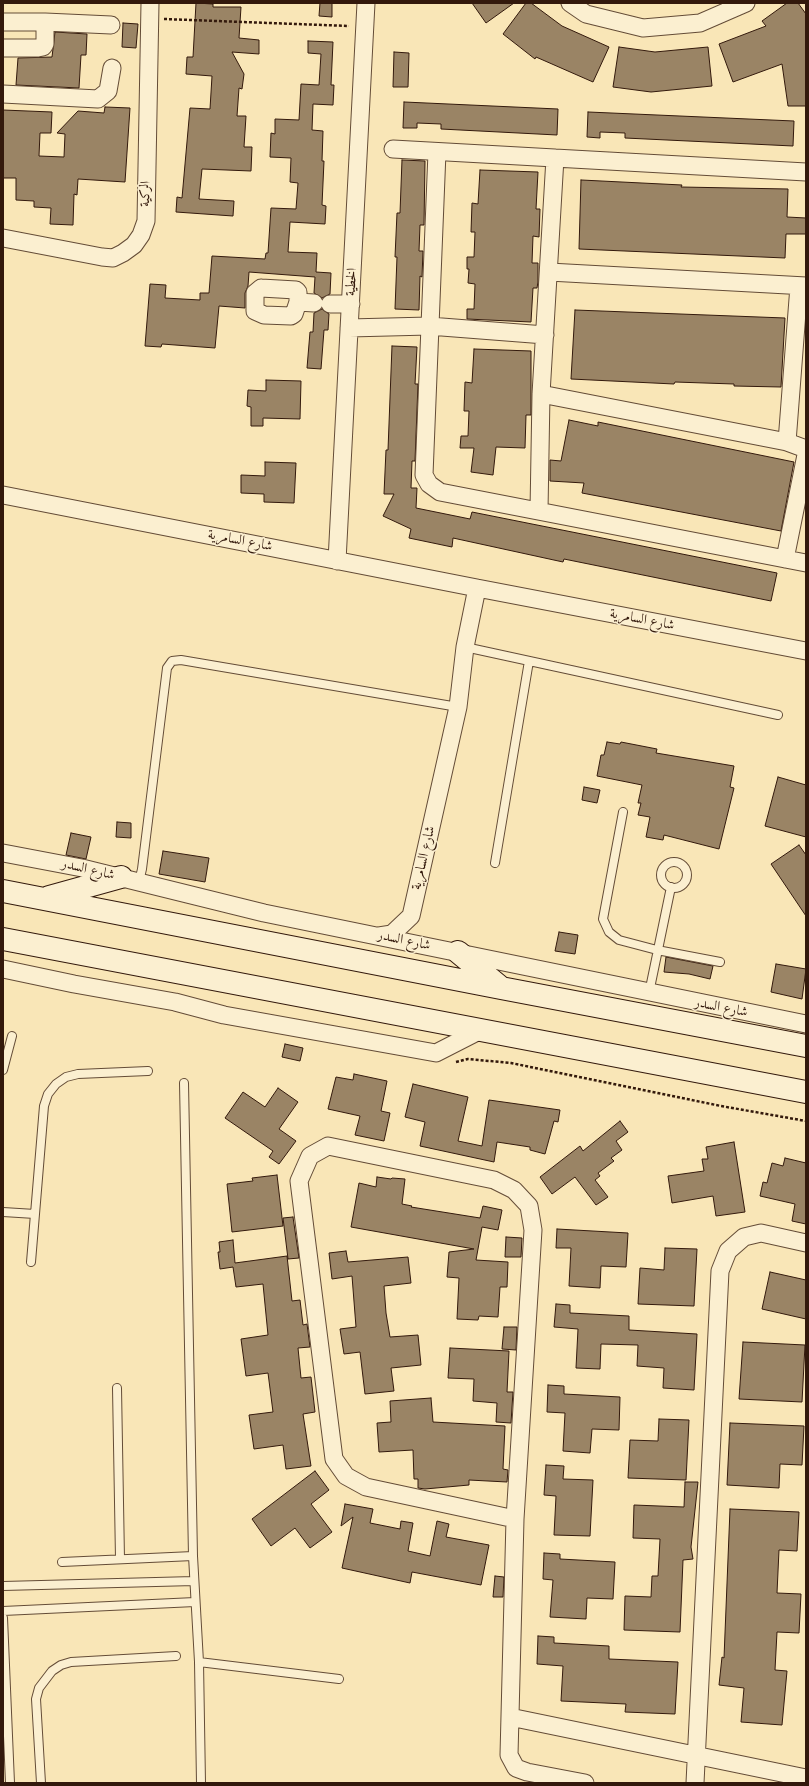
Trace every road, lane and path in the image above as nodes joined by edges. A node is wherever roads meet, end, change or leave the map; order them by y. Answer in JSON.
{"nodes":[{"id":1,"x":366,"y":3,"type":"edge"},
{"id":2,"x":570,"y":3,"type":"edge"},
{"id":3,"x":746,"y":3,"type":"edge"},
{"id":4,"x":150,"y":11,"type":"edge"},
{"id":5,"x":3,"y":22,"type":"edge"},
{"id":6,"x":45,"y":22,"type":"junction"},
{"id":7,"x":111,"y":25,"type":"dead end"},
{"id":8,"x":365,"y":26,"type":"junction"},
{"id":9,"x":3,"y":48,"type":"edge"},
{"id":10,"x":112,"y":68,"type":"dead end"},
{"id":11,"x":3,"y":94,"type":"edge"},
{"id":12,"x":393,"y":149,"type":"dead end"},
{"id":13,"x":437,"y":152,"type":"junction"},
{"id":14,"x":555,"y":158,"type":"junction"},
{"id":15,"x":806,"y":172,"type":"edge"},
{"id":16,"x":3,"y":238,"type":"edge"},
{"id":17,"x":549,"y":272,"type":"junction"},
{"id":18,"x":803,"y":286,"type":"edge"},
{"id":19,"x":314,"y":303,"type":"dead end"},
{"id":20,"x":351,"y":304,"type":"junction"},
{"id":21,"x":429,"y":326,"type":"junction"},
{"id":22,"x":349,"y":328,"type":"junction"},
{"id":23,"x":545,"y":335,"type":"junction"},
{"id":24,"x":541,"y":394,"type":"junction"},
{"id":25,"x":787,"y":442,"type":"junction"},
{"id":26,"x":806,"y":449,"type":"edge"},
{"id":27,"x":806,"y":455,"type":"edge"},
{"id":28,"x":3,"y":495,"type":"edge"},
{"id":29,"x":538,"y":511,"type":"junction"},
{"id":30,"x":785,"y":559,"type":"junction"},
{"id":31,"x":337,"y":560,"type":"junction"},
{"id":32,"x":806,"y":563,"type":"edge"},
{"id":33,"x":477,"y":588,"type":"junction"},
{"id":34,"x":465,"y":647,"type":"junction"},
{"id":35,"x":806,"y":651,"type":"edge"},
{"id":36,"x":528,"y":661,"type":"junction"},
{"id":37,"x":458,"y":707,"type":"junction"},
{"id":38,"x":778,"y":715,"type":"dead end"},
{"id":39,"x":623,"y":812,"type":"dead end"},
{"id":40,"x":3,"y":853,"type":"edge"},
{"id":41,"x":495,"y":863,"type":"dead end"},
{"id":42,"x":130,"y":880,"type":"junction"},
{"id":43,"x":671,"y":887,"type":"dead end"},
{"id":44,"x":3,"y":891,"type":"edge"},
{"id":45,"x":42,"y":898,"type":"junction"},
{"id":46,"x":411,"y":916,"type":"junction"},
{"id":47,"x":379,"y":936,"type":"junction"},
{"id":48,"x":3,"y":939,"type":"edge"},
{"id":49,"x":436,"y":948,"type":"junction"},
{"id":50,"x":657,"y":950,"type":"junction"},
{"id":51,"x":458,"y":952,"type":"junction"},
{"id":52,"x":720,"y":962,"type":"dead end"},
{"id":53,"x":3,"y":969,"type":"edge"},
{"id":54,"x":501,"y":988,"type":"junction"},
{"id":55,"x":649,"y":993,"type":"junction"},
{"id":56,"x":806,"y":1024,"type":"edge"},
{"id":57,"x":481,"y":1030,"type":"junction"},
{"id":58,"x":12,"y":1036,"type":"dead end"},
{"id":59,"x":806,"y":1046,"type":"edge"},
{"id":60,"x":454,"y":1063,"type":"dead end"},
{"id":61,"x":3,"y":1070,"type":"edge"},
{"id":62,"x":148,"y":1071,"type":"dead end"},
{"id":63,"x":184,"y":1083,"type":"dead end"},
{"id":64,"x":806,"y":1092,"type":"edge"},
{"id":65,"x":806,"y":1121,"type":"edge"},
{"id":66,"x":3,"y":1212,"type":"edge"},
{"id":67,"x":35,"y":1214,"type":"junction"},
{"id":68,"x":806,"y":1243,"type":"edge"},
{"id":69,"x":31,"y":1262,"type":"dead end"},
{"id":70,"x":117,"y":1388,"type":"dead end"},
{"id":71,"x":515,"y":1519,"type":"junction"},
{"id":72,"x":193,"y":1556,"type":"junction"},
{"id":73,"x":120,"y":1559,"type":"junction"},
{"id":74,"x":62,"y":1562,"type":"dead end"},
{"id":75,"x":194,"y":1580,"type":"junction"},
{"id":76,"x":3,"y":1586,"type":"edge"},
{"id":77,"x":195,"y":1602,"type":"junction"},
{"id":78,"x":3,"y":1611,"type":"edge"},
{"id":79,"x":3,"y":1618,"type":"edge"},
{"id":80,"x":176,"y":1656,"type":"dead end"},
{"id":81,"x":199,"y":1662,"type":"junction"},
{"id":82,"x":340,"y":1679,"type":"dead end"},
{"id":83,"x":510,"y":1716,"type":"junction"},
{"id":84,"x":697,"y":1756,"type":"junction"},
{"id":85,"x":806,"y":1778,"type":"edge"},
{"id":86,"x":10,"y":1783,"type":"edge"},
{"id":87,"x":41,"y":1783,"type":"edge"},
{"id":88,"x":201,"y":1783,"type":"edge"},
{"id":89,"x":585,"y":1783,"type":"edge"},
{"id":90,"x":695,"y":1783,"type":"edge"}],
"edges":[{"from":1,"to":8,"type":"street","name":"الخطية"},
{"from":2,"to":3,"type":"street"},
{"from":4,"to":8,"type":"path"},
{"from":4,"to":16,"type":"street","name":"الركية"},
{"from":5,"to":6,"type":"street"},
{"from":6,"to":7,"type":"street"},
{"from":6,"to":9,"type":"street"},
{"from":8,"to":20,"type":"street","name":"الخطية"},
{"from":10,"to":11,"type":"street"},
{"from":12,"to":13,"type":"street"},
{"from":13,"to":14,"type":"street"},
{"from":13,"to":21,"type":"street"},
{"from":14,"to":15,"type":"street"},
{"from":14,"to":17,"type":"street"},
{"from":17,"to":18,"type":"street"},
{"from":17,"to":23,"type":"street"},
{"from":18,"to":25,"type":"street"},
{"from":19,"to":20,"type":"street"},
{"from":20,"to":22,"type":"street","name":"الخطية"},
{"from":21,"to":22,"type":"street"},
{"from":21,"to":23,"type":"street"},
{"from":21,"to":29,"type":"street"},
{"from":22,"to":31,"type":"street","name":"الخطية"},
{"from":23,"to":24,"type":"street"},
{"from":24,"to":25,"type":"street"},
{"from":24,"to":29,"type":"street"},
{"from":25,"to":26,"type":"street"},
{"from":27,"to":30,"type":"street"},
{"from":28,"to":31,"type":"street","name":"شارع السامرية"},
{"from":29,"to":30,"type":"street"},
{"from":30,"to":32,"type":"street"},
{"from":31,"to":33,"type":"street","name":"شارع السامرية"},
{"from":33,"to":34,"type":"street","name":"شارع السامرية"},
{"from":33,"to":35,"type":"street","name":"شارع السامرية"},
{"from":34,"to":36,"type":"lane"},
{"from":34,"to":37,"type":"street","name":"شارع السامرية"},
{"from":36,"to":38,"type":"lane"},
{"from":36,"to":41,"type":"lane"},
{"from":37,"to":42,"type":"lane"},
{"from":37,"to":46,"type":"street","name":"شارع السامرية"},
{"from":39,"to":50,"type":"lane"},
{"from":40,"to":42,"type":"street","name":"شارع السدر"},
{"from":42,"to":45,"type":"main road"},
{"from":42,"to":47,"type":"street","name":"شارع السدر"},
{"from":43,"to":50,"type":"lane"},
{"from":44,"to":45,"type":"main road","name":"شارع السدر"},
{"from":45,"to":54,"type":"main road","name":"شارع السدر"},
{"from":46,"to":47,"type":"street"},
{"from":46,"to":49,"type":"street"},
{"from":47,"to":49,"type":"street","name":"شارع السدر"},
{"from":48,"to":57,"type":"main road"},
{"from":49,"to":51,"type":"street","name":"شارع السدر"},
{"from":50,"to":52,"type":"lane"},
{"from":50,"to":55,"type":"lane"},
{"from":51,"to":54,"type":"main road"},
{"from":51,"to":55,"type":"street","name":"شارع السدر"},
{"from":53,"to":57,"type":"street"},
{"from":54,"to":59,"type":"main road","name":"شارع السدر"},
{"from":55,"to":56,"type":"street","name":"شارع السدر"},
{"from":57,"to":64,"type":"main road"},
{"from":58,"to":61,"type":"lane"},
{"from":60,"to":65,"type":"path"},
{"from":62,"to":67,"type":"lane"},
{"from":63,"to":72,"type":"lane"},
{"from":66,"to":67,"type":"lane"},
{"from":67,"to":69,"type":"lane"},
{"from":68,"to":84,"type":"street"},
{"from":70,"to":73,"type":"lane"},
{"from":71,"to":71,"type":"street"},
{"from":71,"to":83,"type":"street"},
{"from":72,"to":73,"type":"lane"},
{"from":72,"to":75,"type":"lane"},
{"from":73,"to":74,"type":"lane"},
{"from":75,"to":76,"type":"lane"},
{"from":75,"to":77,"type":"lane"},
{"from":77,"to":78,"type":"lane"},
{"from":77,"to":81,"type":"lane"},
{"from":79,"to":86,"type":"lane"},
{"from":80,"to":87,"type":"lane"},
{"from":81,"to":82,"type":"lane"},
{"from":81,"to":88,"type":"lane"},
{"from":83,"to":84,"type":"street"},
{"from":83,"to":89,"type":"street"},
{"from":84,"to":85,"type":"street"},
{"from":84,"to":90,"type":"street"}]}
